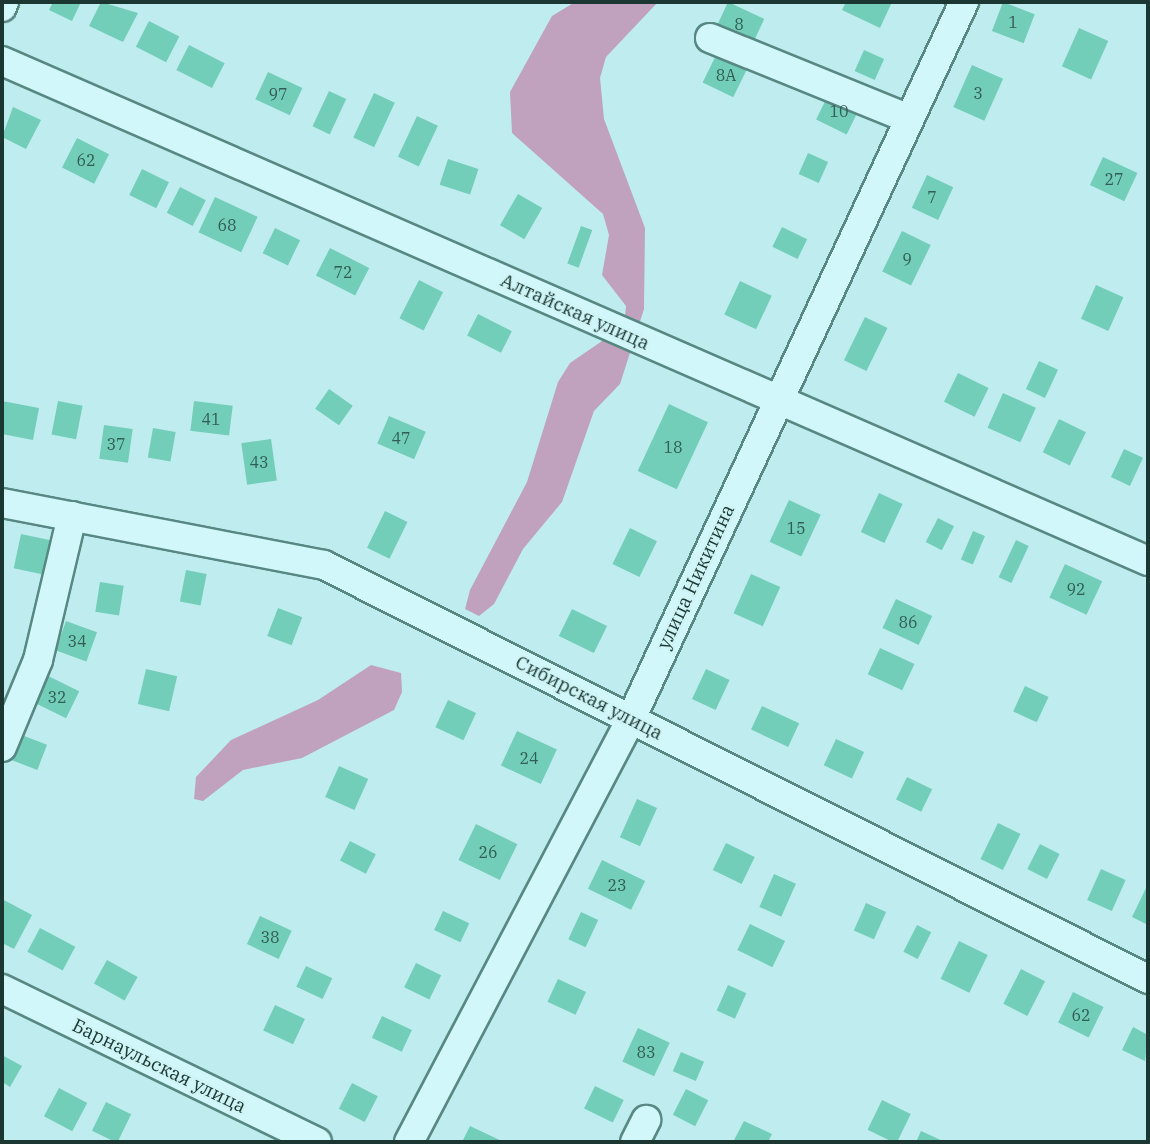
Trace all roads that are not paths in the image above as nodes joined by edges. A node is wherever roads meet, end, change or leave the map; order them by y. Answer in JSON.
{"nodes":[{"id":1,"x":4,"y":2,"type":"edge"},
{"id":2,"x":964,"y":2,"type":"edge"},
{"id":3,"x":2,"y":7,"type":"edge"},
{"id":4,"x":710,"y":38,"type":"dead end"},
{"id":5,"x":2,"y":61,"type":"edge"},
{"id":6,"x":909,"y":119,"type":"junction"},
{"id":7,"x":778,"y":399,"type":"junction"},
{"id":8,"x":2,"y":503,"type":"edge"},
{"id":9,"x":72,"y":516,"type":"junction"},
{"id":10,"x":1148,"y":561,"type":"edge"},
{"id":11,"x":631,"y":719,"type":"junction"},
{"id":12,"x":2,"y":747,"type":"edge"},
{"id":13,"x":1148,"y":979,"type":"edge"},
{"id":14,"x":2,"y":989,"type":"edge"},
{"id":15,"x":317,"y":1142,"type":"edge"},
{"id":16,"x":410,"y":1142,"type":"edge"}],
"edges":[{"from":1,"to":3,"type":"street"},
{"from":2,"to":6,"type":"street","name":"улица Никитина"},
{"from":4,"to":6,"type":"street"},
{"from":5,"to":7,"type":"street","name":"Алтайская улица"},
{"from":6,"to":7,"type":"street","name":"улица Никитина"},
{"from":7,"to":10,"type":"street","name":"Алтайская улица"},
{"from":7,"to":11,"type":"street","name":"улица Никитина"},
{"from":8,"to":9,"type":"street","name":"Сибирская улица"},
{"from":9,"to":11,"type":"street","name":"Сибирская улица"},
{"from":9,"to":12,"type":"street"},
{"from":11,"to":13,"type":"street","name":"Сибирская улица"},
{"from":11,"to":16,"type":"street","name":"улица Никитина"},
{"from":14,"to":15,"type":"street","name":"Барнаульская улица"}]}
